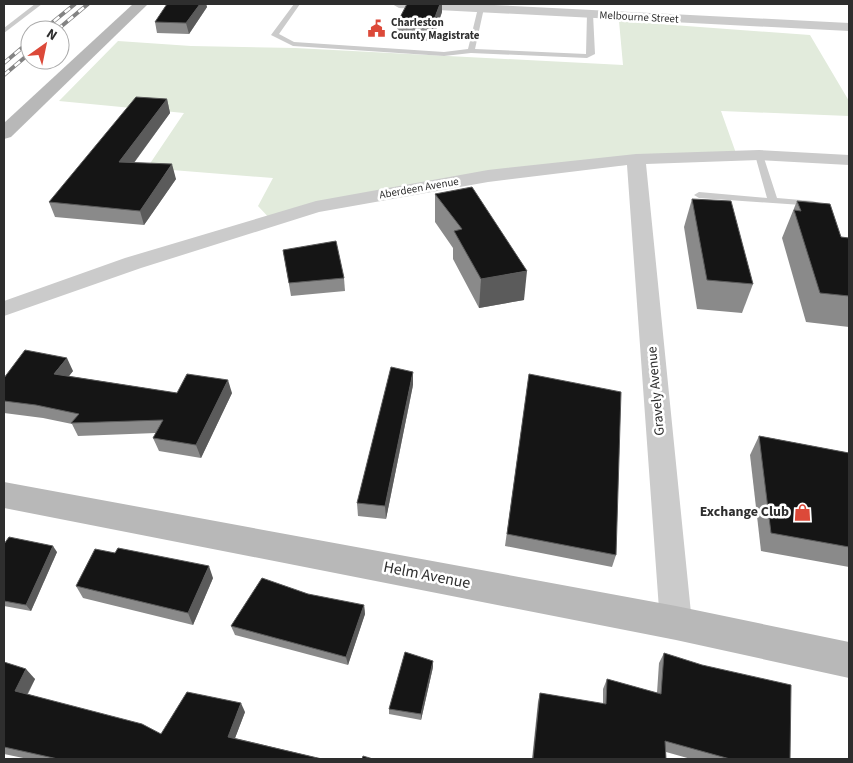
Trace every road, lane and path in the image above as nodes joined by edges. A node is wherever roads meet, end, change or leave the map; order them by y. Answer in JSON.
{"nodes":[{"id":1,"x":39,"y":4,"type":"edge"},
{"id":2,"x":141,"y":4,"type":"edge"},
{"id":3,"x":297,"y":4,"type":"edge"},
{"id":4,"x":398,"y":4,"type":"edge"},
{"id":5,"x":481,"y":8,"type":"junction"},
{"id":6,"x":636,"y":10,"type":"edge"},
{"id":7,"x":590,"y":14,"type":"junction"},
{"id":8,"x":849,"y":28,"type":"edge"},
{"id":9,"x":4,"y":31,"type":"edge"},
{"id":10,"x":471,"y":51,"type":"junction"},
{"id":11,"x":4,"y":133,"type":"edge"},
{"id":12,"x":760,"y":155,"type":"junction"},
{"id":13,"x":636,"y":159,"type":"junction"},
{"id":14,"x":849,"y":160,"type":"edge"},
{"id":15,"x":699,"y":195,"type":"dead end"},
{"id":16,"x":773,"y":201,"type":"junction"},
{"id":17,"x":820,"y":204,"type":"edge"},
{"id":18,"x":4,"y":309,"type":"edge"},
{"id":19,"x":4,"y":495,"type":"edge"},
{"id":20,"x":676,"y":623,"type":"junction"},
{"id":21,"x":849,"y":660,"type":"edge"}],
"edges":[{"from":1,"to":9,"type":"lane"},
{"from":2,"to":11,"type":"street"},
{"from":3,"to":10,"type":"lane"},
{"from":4,"to":5,"type":"street","name":"Melbourne Street"},
{"from":5,"to":7,"type":"street","name":"Melbourne Street"},
{"from":5,"to":10,"type":"lane"},
{"from":6,"to":7,"type":"street","name":"Melbourne Street"},
{"from":6,"to":8,"type":"street","name":"Melbourne Street"},
{"from":7,"to":10,"type":"lane"},
{"from":12,"to":13,"type":"street","name":"Aberdeen Avenue"},
{"from":12,"to":14,"type":"street","name":"Aberdeen Avenue"},
{"from":12,"to":16,"type":"lane"},
{"from":13,"to":18,"type":"street","name":"Aberdeen Avenue"},
{"from":13,"to":20,"type":"street","name":"Gravely Avenue"},
{"from":15,"to":16,"type":"lane"},
{"from":16,"to":17,"type":"lane"},
{"from":19,"to":20,"type":"street","name":"Helm Avenue"},
{"from":20,"to":21,"type":"street","name":"Helm Avenue"}]}
